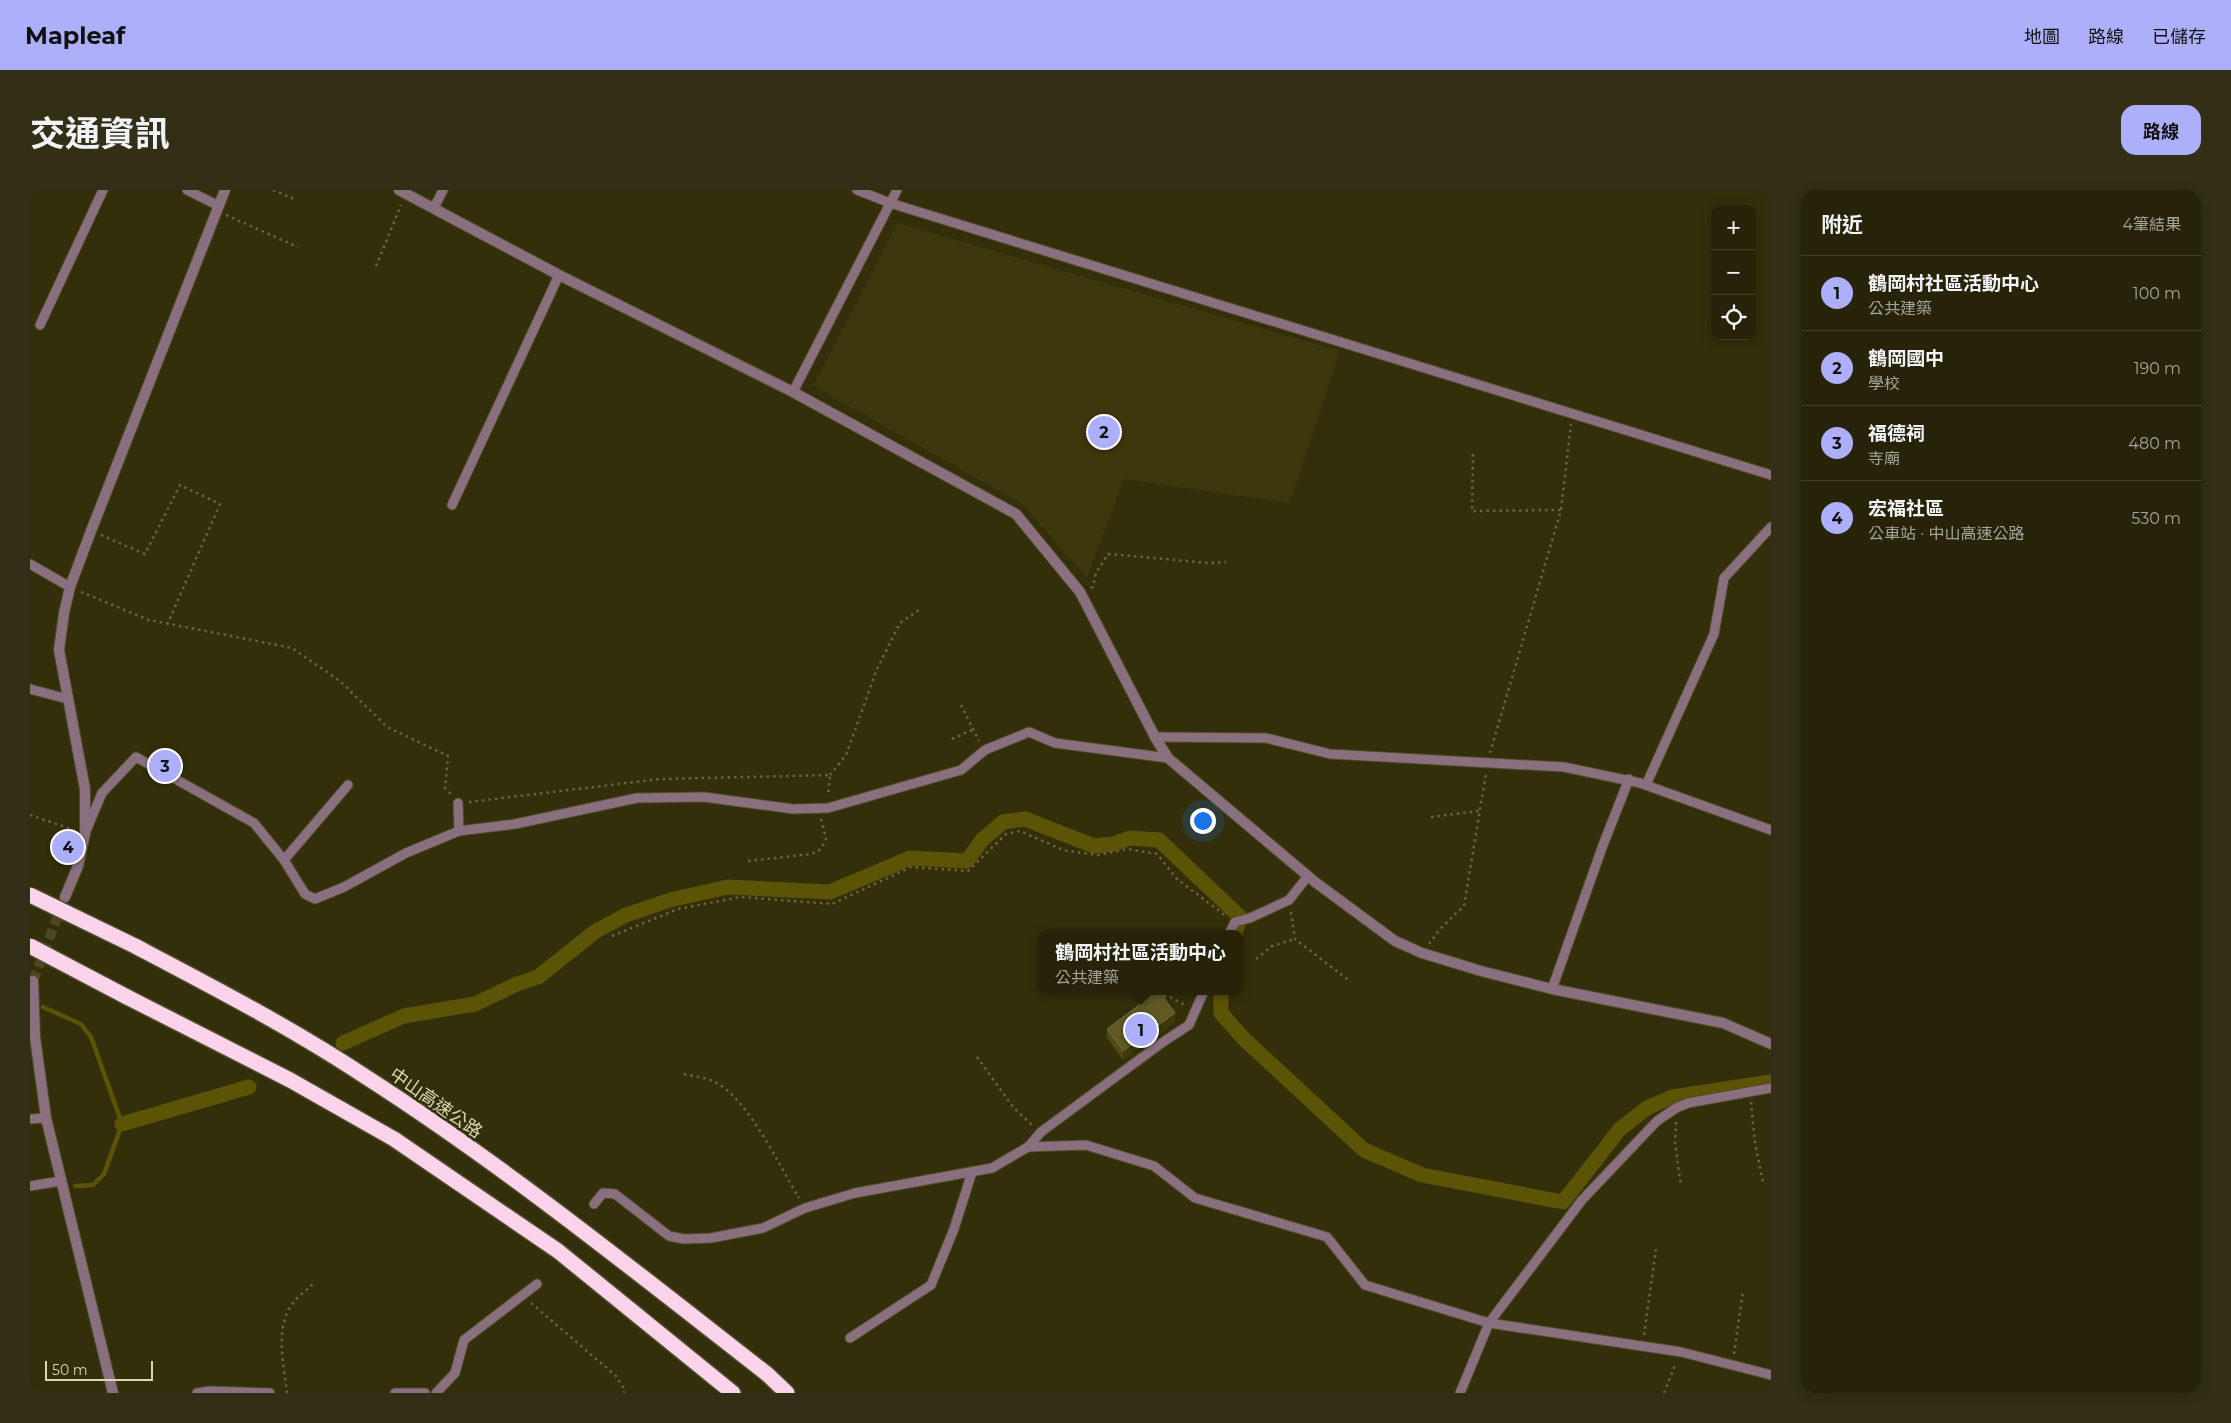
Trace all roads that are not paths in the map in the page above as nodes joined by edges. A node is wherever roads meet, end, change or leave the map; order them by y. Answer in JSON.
{"nodes":[{"id":1,"x":103,"y":190,"type":"edge"},
{"id":2,"x":187,"y":190,"type":"edge"},
{"id":3,"x":224,"y":190,"type":"edge"},
{"id":4,"x":443,"y":190,"type":"edge"},
{"id":5,"x":857,"y":190,"type":"edge"},
{"id":6,"x":897,"y":190,"type":"edge"},
{"id":7,"x":402,"y":192,"type":"edge"},
{"id":8,"x":890,"y":203,"type":"junction"},
{"id":9,"x":218,"y":208,"type":"junction"},
{"id":10,"x":434,"y":208,"type":"junction"},
{"id":11,"x":559,"y":275,"type":"junction"},
{"id":12,"x":40,"y":324,"type":"dead end"},
{"id":13,"x":793,"y":392,"type":"junction"},
{"id":14,"x":1771,"y":476,"type":"edge"},
{"id":15,"x":452,"y":505,"type":"dead end"},
{"id":16,"x":1771,"y":527,"type":"edge"},
{"id":17,"x":30,"y":564,"type":"edge"},
{"id":18,"x":70,"y":587,"type":"junction"},
{"id":19,"x":30,"y":689,"type":"edge"},
{"id":20,"x":68,"y":699,"type":"junction"},
{"id":21,"x":1155,"y":737,"type":"junction"},
{"id":22,"x":1168,"y":758,"type":"junction"},
{"id":23,"x":1629,"y":779,"type":"junction"},
{"id":24,"x":348,"y":785,"type":"dead end"},
{"id":25,"x":1646,"y":785,"type":"junction"},
{"id":26,"x":458,"y":803,"type":"road end"},
{"id":27,"x":1771,"y":830,"type":"edge"},
{"id":28,"x":459,"y":831,"type":"junction"},
{"id":29,"x":85,"y":834,"type":"junction"},
{"id":30,"x":284,"y":860,"type":"junction"},
{"id":31,"x":1308,"y":876,"type":"junction"},
{"id":32,"x":30,"y":895,"type":"edge"},
{"id":33,"x":65,"y":897,"type":"tunnel mouth"},
{"id":34,"x":1231,"y":930,"type":"edge"},
{"id":35,"x":30,"y":946,"type":"edge"},
{"id":36,"x":32,"y":981,"type":"dead end"},
{"id":37,"x":1552,"y":988,"type":"junction"},
{"id":38,"x":1202,"y":995,"type":"edge"},
{"id":39,"x":1771,"y":1044,"type":"edge"},
{"id":40,"x":1771,"y":1088,"type":"edge"},
{"id":41,"x":46,"y":1118,"type":"junction"},
{"id":42,"x":30,"y":1119,"type":"edge"},
{"id":43,"x":1028,"y":1147,"type":"junction"},
{"id":44,"x":972,"y":1172,"type":"junction"},
{"id":45,"x":61,"y":1181,"type":"junction"},
{"id":46,"x":30,"y":1186,"type":"edge"},
{"id":47,"x":594,"y":1204,"type":"dead end"},
{"id":48,"x":537,"y":1284,"type":"dead end"},
{"id":49,"x":1489,"y":1322,"type":"junction"},
{"id":50,"x":850,"y":1338,"type":"dead end"},
{"id":51,"x":1771,"y":1375,"type":"edge"},
{"id":52,"x":113,"y":1393,"type":"edge"},
{"id":53,"x":197,"y":1393,"type":"edge"},
{"id":54,"x":270,"y":1393,"type":"edge"},
{"id":55,"x":395,"y":1393,"type":"edge"},
{"id":56,"x":425,"y":1393,"type":"edge"},
{"id":57,"x":436,"y":1393,"type":"edge"},
{"id":58,"x":733,"y":1393,"type":"edge"},
{"id":59,"x":787,"y":1393,"type":"edge"},
{"id":60,"x":1460,"y":1393,"type":"edge"}],
"edges":[{"from":1,"to":12,"type":"lane"},
{"from":2,"to":9,"type":"lane"},
{"from":3,"to":9,"type":"street"},
{"from":4,"to":10,"type":"lane"},
{"from":5,"to":8,"type":"lane"},
{"from":6,"to":8,"type":"lane"},
{"from":7,"to":10,"type":"street"},
{"from":8,"to":13,"type":"lane"},
{"from":8,"to":14,"type":"lane"},
{"from":9,"to":18,"type":"street"},
{"from":10,"to":11,"type":"street"},
{"from":11,"to":13,"type":"street"},
{"from":11,"to":15,"type":"lane"},
{"from":13,"to":21,"type":"street"},
{"from":16,"to":25,"type":"lane"},
{"from":17,"to":18,"type":"lane"},
{"from":18,"to":20,"type":"street"},
{"from":19,"to":20,"type":"lane"},
{"from":20,"to":29,"type":"street"},
{"from":21,"to":22,"type":"street"},
{"from":21,"to":23,"type":"lane"},
{"from":22,"to":28,"type":"lane"},
{"from":22,"to":31,"type":"street"},
{"from":23,"to":25,"type":"lane"},
{"from":23,"to":37,"type":"lane"},
{"from":24,"to":30,"type":"lane"},
{"from":25,"to":27,"type":"lane"},
{"from":26,"to":28,"type":"lane"},
{"from":28,"to":30,"type":"lane"},
{"from":29,"to":30,"type":"lane"},
{"from":29,"to":33,"type":"street"},
{"from":31,"to":34,"type":"lane"},
{"from":31,"to":37,"type":"street"},
{"from":32,"to":59,"type":"highway","name":"中山高速公路","bridge":true},
{"from":35,"to":58,"type":"highway","bridge":true},
{"from":36,"to":41,"type":"street"},
{"from":37,"to":39,"type":"street"},
{"from":38,"to":43,"type":"lane"},
{"from":40,"to":49,"type":"lane"},
{"from":41,"to":42,"type":"lane"},
{"from":41,"to":45,"type":"street"},
{"from":43,"to":44,"type":"lane"},
{"from":43,"to":49,"type":"lane"},
{"from":44,"to":47,"type":"lane"},
{"from":44,"to":50,"type":"lane"},
{"from":45,"to":46,"type":"lane"},
{"from":45,"to":52,"type":"street"},
{"from":48,"to":57,"type":"lane"},
{"from":49,"to":51,"type":"lane"},
{"from":49,"to":60,"type":"lane"},
{"from":53,"to":54,"type":"lane"},
{"from":55,"to":56,"type":"lane"}]}
